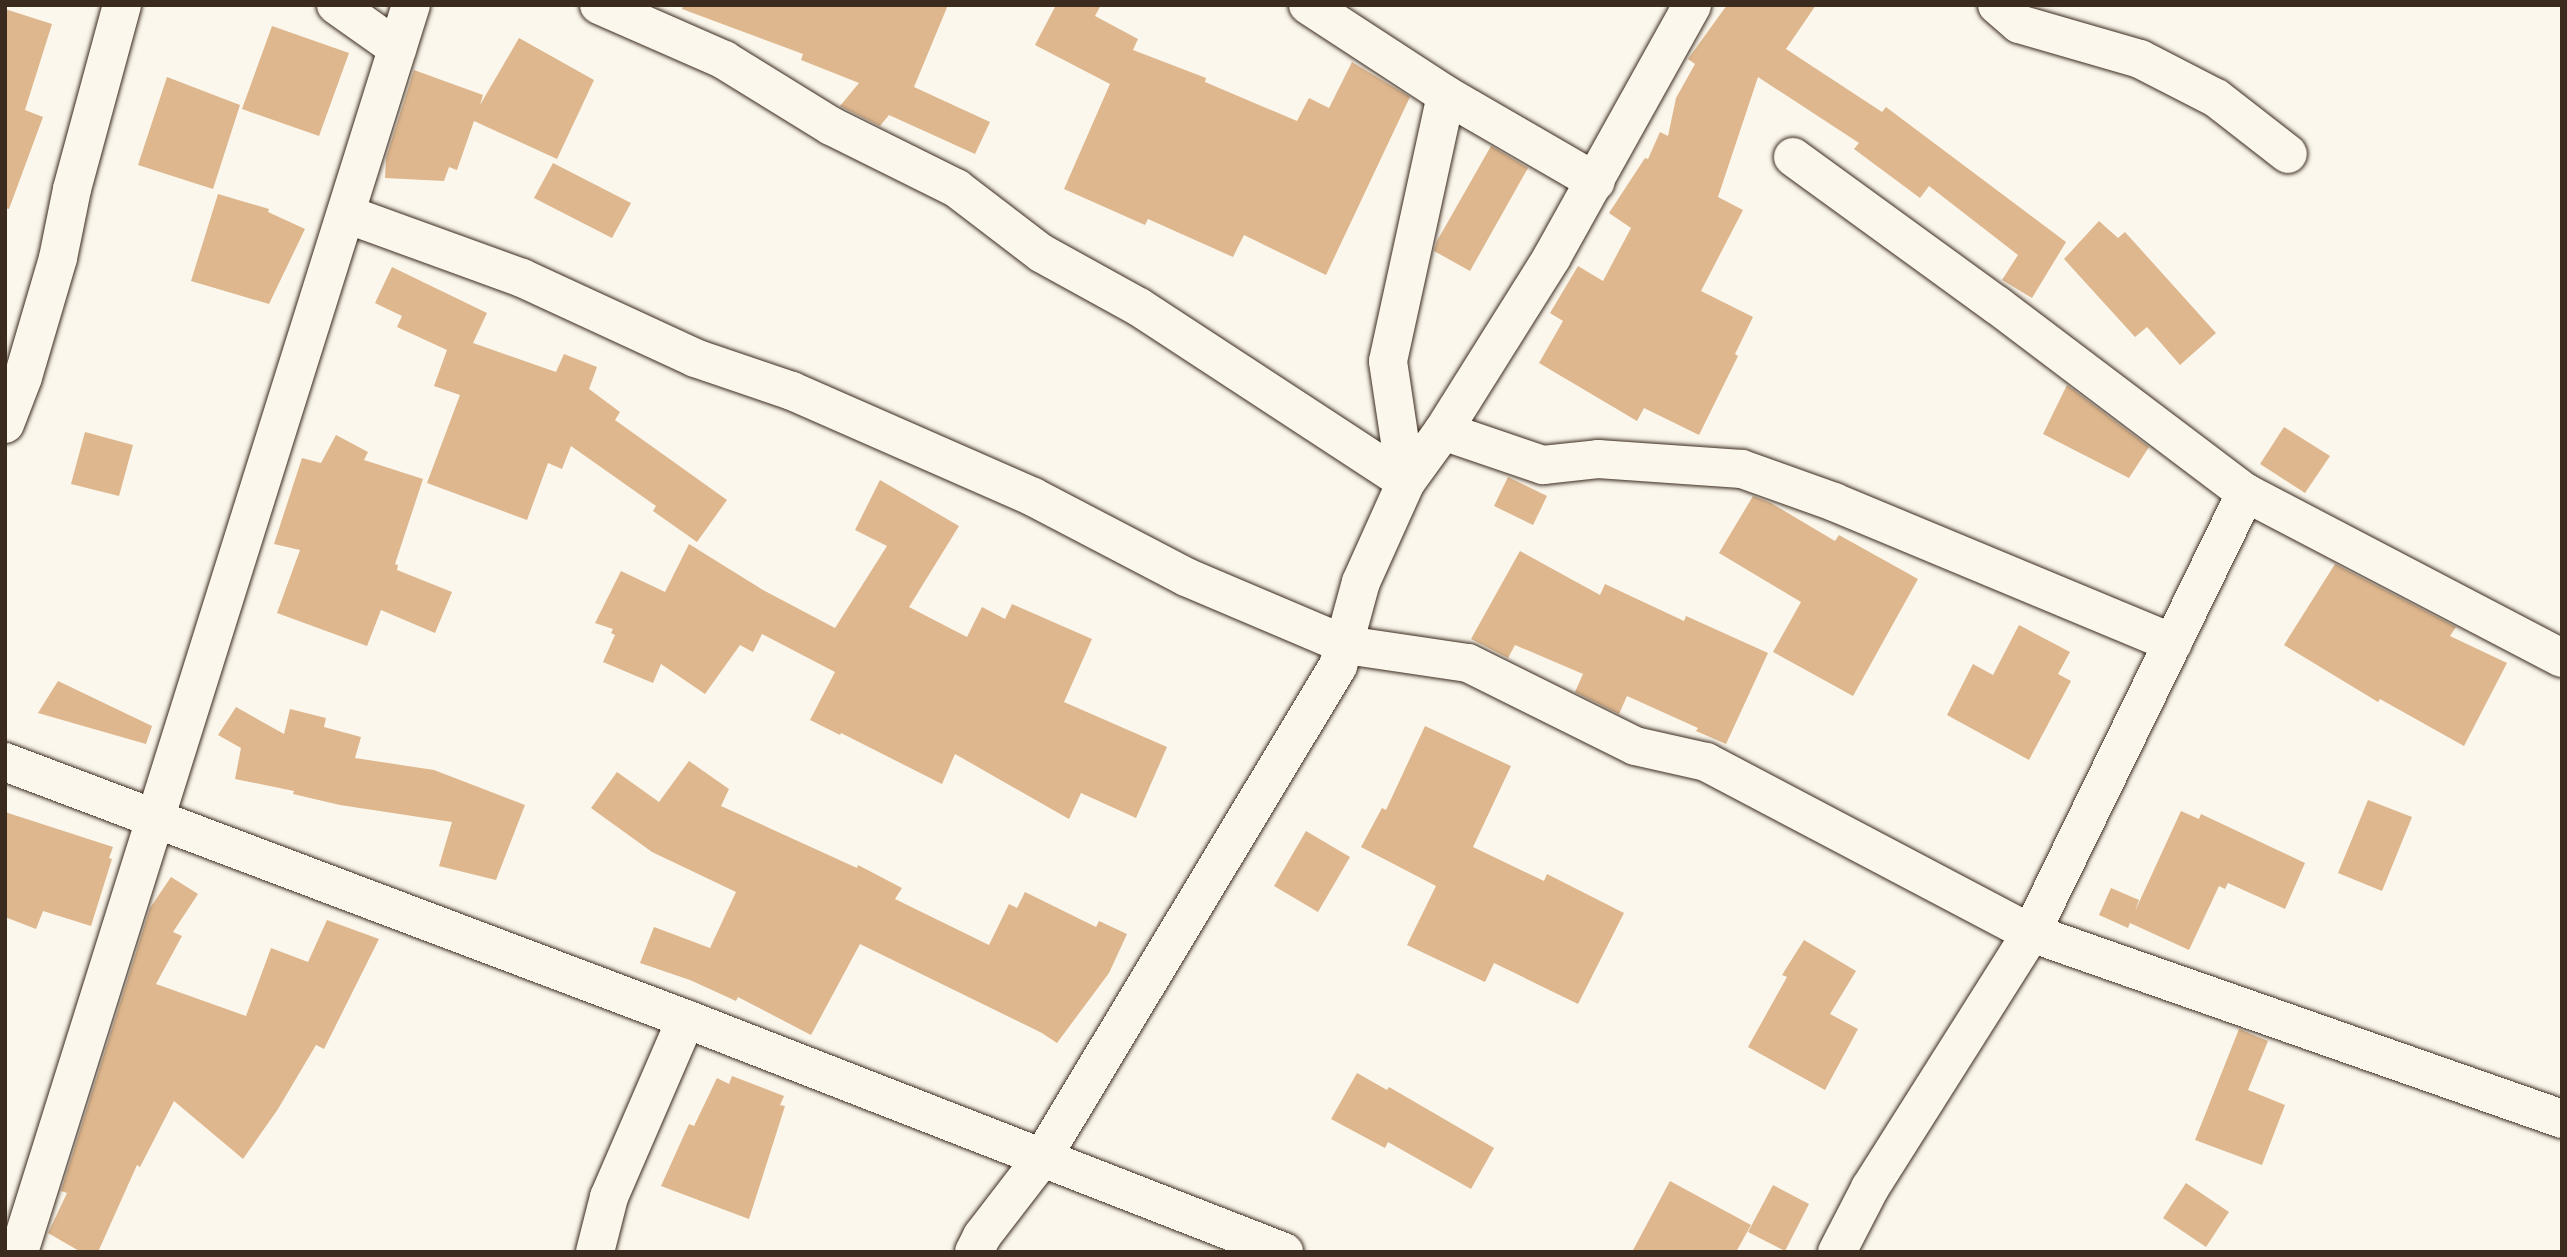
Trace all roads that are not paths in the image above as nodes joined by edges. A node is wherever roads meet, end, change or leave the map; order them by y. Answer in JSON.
{"nodes":[{"id":1,"x":122,"y":5,"type":"edge"},
{"id":2,"x":336,"y":5,"type":"edge"},
{"id":3,"x":411,"y":5,"type":"edge"},
{"id":4,"x":599,"y":5,"type":"edge"},
{"id":5,"x":1308,"y":5,"type":"edge"},
{"id":6,"x":1692,"y":5,"type":"edge"},
{"id":7,"x":1997,"y":5,"type":"edge"},
{"id":8,"x":397,"y":48,"type":"junction"},
{"id":9,"x":1446,"y":95,"type":"junction"},
{"id":10,"x":2288,"y":154,"type":"dead end"},
{"id":11,"x":1793,"y":158,"type":"dead end"},
{"id":12,"x":1596,"y":182,"type":"junction"},
{"id":13,"x":345,"y":214,"type":"junction"},
{"id":14,"x":5,"y":424,"type":"edge"},
{"id":15,"x":1443,"y":430,"type":"junction"},
{"id":16,"x":1406,"y":482,"type":"junction"},
{"id":17,"x":2246,"y":493,"type":"junction"},
{"id":18,"x":2173,"y":643,"type":"junction"},
{"id":19,"x":1346,"y":645,"type":"junction"},
{"id":20,"x":2562,"y":657,"type":"edge"},
{"id":21,"x":5,"y":762,"type":"edge"},
{"id":22,"x":155,"y":819,"type":"junction"},
{"id":23,"x":2031,"y":933,"type":"junction"},
{"id":24,"x":685,"y":1019,"type":"junction"},
{"id":25,"x":2562,"y":1119,"type":"edge"},
{"id":26,"x":1042,"y":1158,"type":"junction"},
{"id":27,"x":19,"y":1198,"type":"edge"},
{"id":28,"x":19,"y":1252,"type":"edge"},
{"id":29,"x":595,"y":1252,"type":"edge"},
{"id":30,"x":974,"y":1252,"type":"edge"},
{"id":31,"x":1284,"y":1252,"type":"edge"},
{"id":32,"x":1837,"y":1252,"type":"edge"}],
"edges":[{"from":1,"to":14,"type":"street"},
{"from":2,"to":8,"type":"street"},
{"from":3,"to":8,"type":"street"},
{"from":4,"to":16,"type":"street"},
{"from":5,"to":9,"type":"street"},
{"from":6,"to":12,"type":"street"},
{"from":7,"to":10,"type":"street"},
{"from":8,"to":13,"type":"street"},
{"from":9,"to":12,"type":"street"},
{"from":9,"to":16,"type":"street"},
{"from":11,"to":17,"type":"street"},
{"from":12,"to":15,"type":"street"},
{"from":13,"to":19,"type":"street"},
{"from":13,"to":22,"type":"street"},
{"from":15,"to":16,"type":"street"},
{"from":15,"to":18,"type":"street"},
{"from":16,"to":19,"type":"street"},
{"from":17,"to":18,"type":"street"},
{"from":17,"to":20,"type":"street"},
{"from":18,"to":23,"type":"street"},
{"from":19,"to":23,"type":"street"},
{"from":19,"to":26,"type":"street"},
{"from":21,"to":22,"type":"street"},
{"from":22,"to":24,"type":"street"},
{"from":22,"to":27,"type":"street"},
{"from":23,"to":25,"type":"street"},
{"from":23,"to":32,"type":"street"},
{"from":24,"to":26,"type":"street"},
{"from":24,"to":29,"type":"street"},
{"from":26,"to":30,"type":"street"},
{"from":26,"to":31,"type":"street"},
{"from":27,"to":28,"type":"street"}]}
